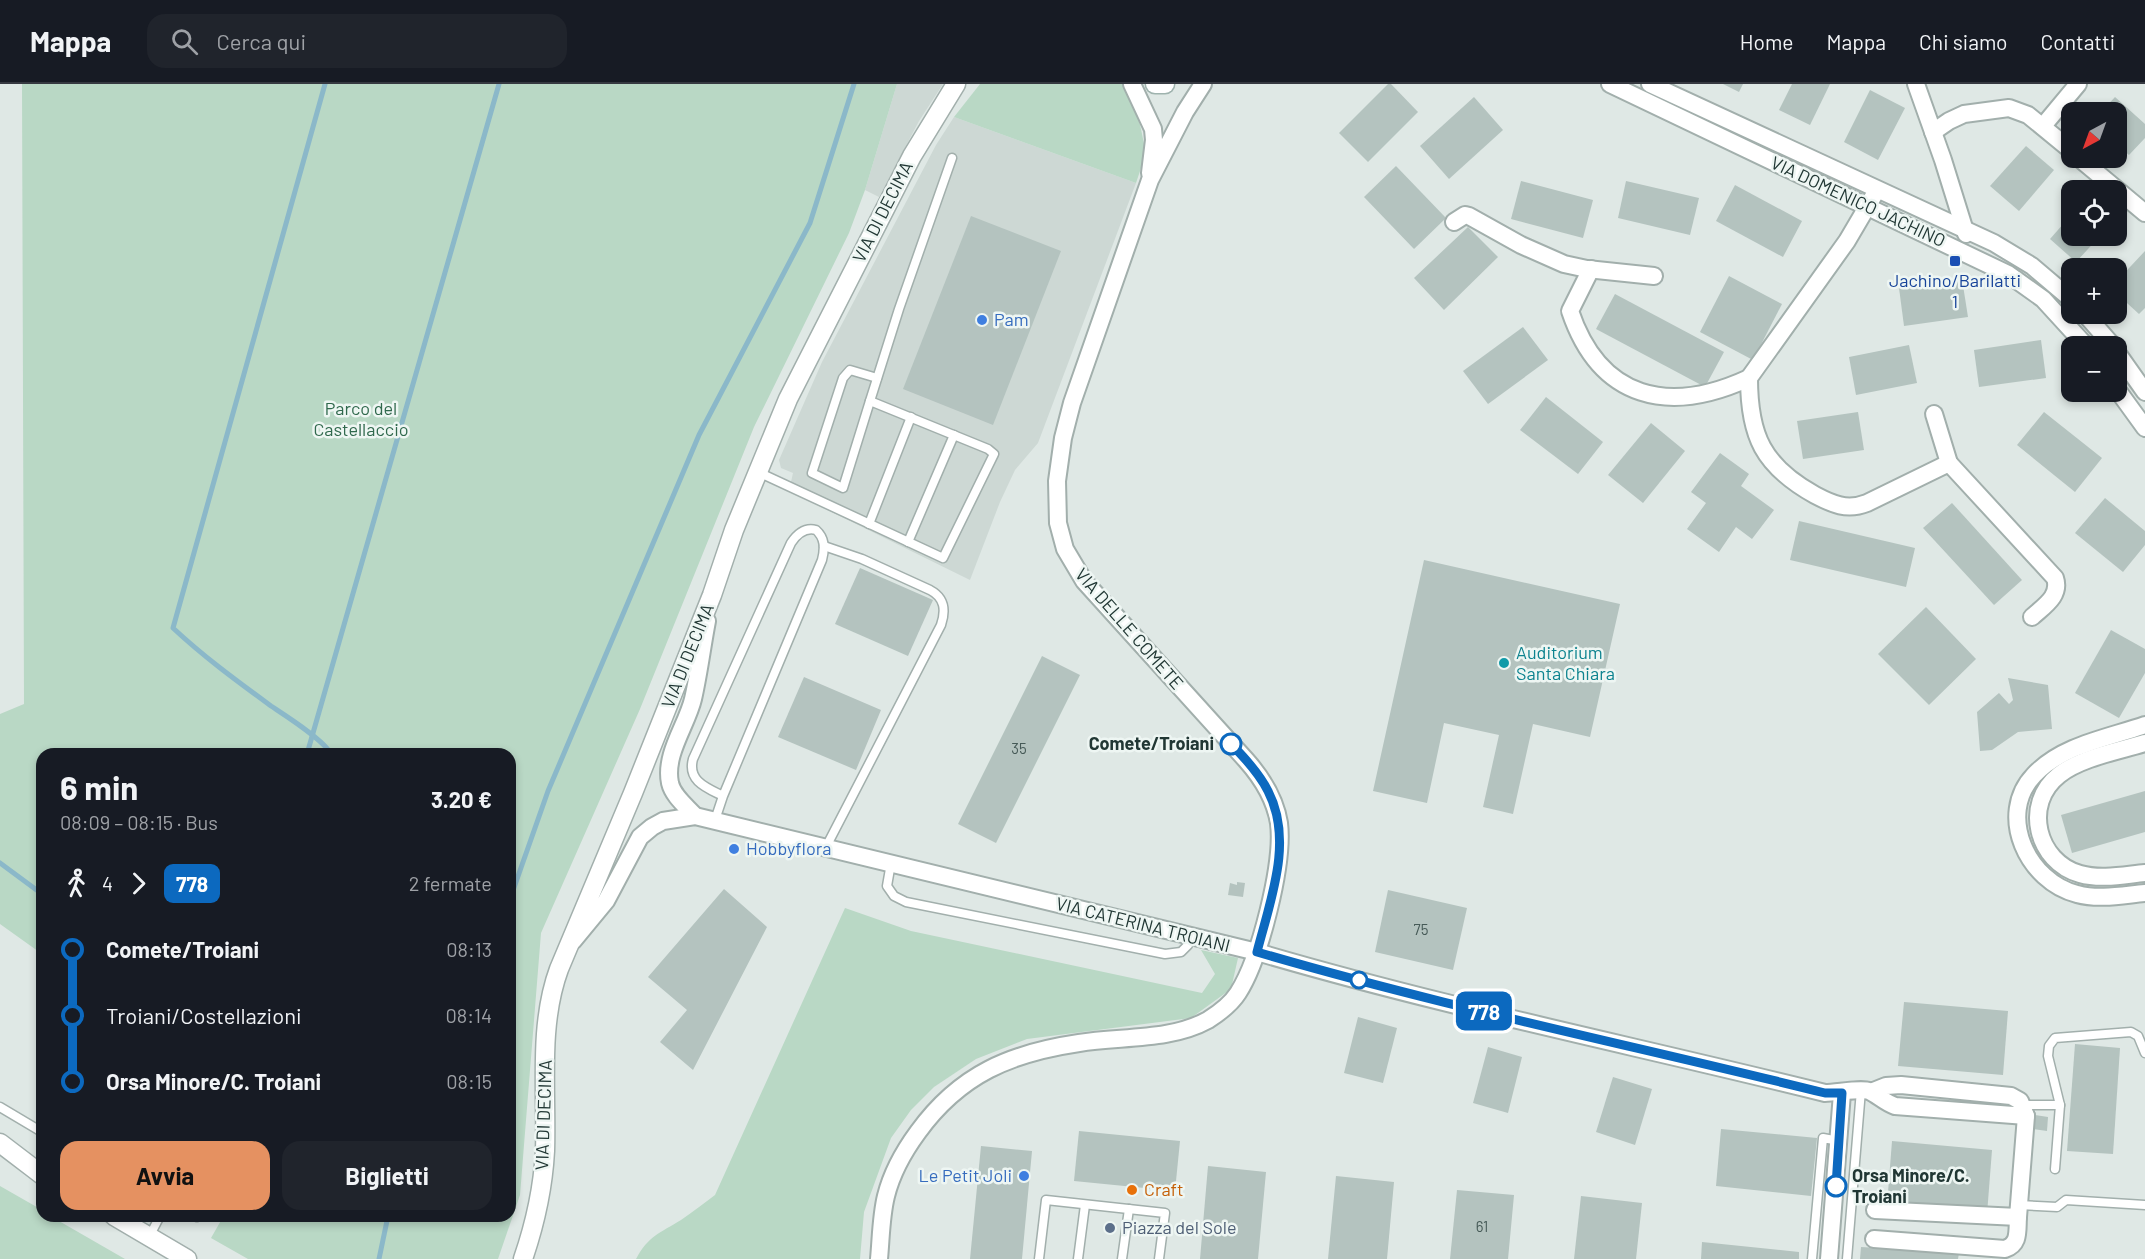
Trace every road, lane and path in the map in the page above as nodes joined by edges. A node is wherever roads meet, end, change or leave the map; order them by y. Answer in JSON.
{"nodes":[{"id":1,"x":956,"y":84,"type":"edge"},
{"id":2,"x":1132,"y":84,"type":"edge"},
{"id":3,"x":1155,"y":84,"type":"edge"},
{"id":4,"x":1165,"y":84,"type":"edge"},
{"id":5,"x":1203,"y":84,"type":"edge"},
{"id":6,"x":1610,"y":84,"type":"edge"},
{"id":7,"x":1650,"y":84,"type":"edge"},
{"id":8,"x":1916,"y":84,"type":"edge"},
{"id":9,"x":2078,"y":84,"type":"edge"},
{"id":10,"x":2043,"y":126,"type":"junction"},
{"id":11,"x":1933,"y":132,"type":"junction"},
{"id":12,"x":2061,"y":142,"type":"edge"},
{"id":13,"x":952,"y":158,"type":"dead end"},
{"id":14,"x":2091,"y":168,"type":"edge"},
{"id":15,"x":1150,"y":180,"type":"junction"},
{"id":16,"x":1877,"y":190,"type":"junction"},
{"id":17,"x":1867,"y":207,"type":"junction"},
{"id":18,"x":2145,"y":213,"type":"edge"},
{"id":19,"x":1454,"y":222,"type":"dead end"},
{"id":20,"x":1965,"y":228,"type":"junction"},
{"id":21,"x":1966,"y":254,"type":"junction"},
{"id":22,"x":1592,"y":269,"type":"junction"},
{"id":23,"x":1653,"y":276,"type":"dead end"},
{"id":24,"x":2061,"y":290,"type":"edge"},
{"id":25,"x":2094,"y":324,"type":"edge"},
{"id":26,"x":2077,"y":336,"type":"edge"},
{"id":27,"x":2104,"y":336,"type":"edge"},
{"id":28,"x":2127,"y":367,"type":"edge"},
{"id":29,"x":877,"y":378,"type":"junction"},
{"id":30,"x":1749,"y":378,"type":"junction"},
{"id":31,"x":2145,"y":392,"type":"edge"},
{"id":32,"x":870,"y":401,"type":"junction"},
{"id":33,"x":2126,"y":402,"type":"edge"},
{"id":34,"x":1934,"y":414,"type":"dead end"},
{"id":35,"x":911,"y":417,"type":"junction"},
{"id":36,"x":2145,"y":428,"type":"edge"},
{"id":37,"x":954,"y":435,"type":"junction"},
{"id":38,"x":1949,"y":463,"type":"junction"},
{"id":39,"x":758,"y":471,"type":"junction"},
{"id":40,"x":869,"y":524,"type":"junction"},
{"id":41,"x":908,"y":542,"type":"junction"},
{"id":42,"x":824,"y":546,"type":"junction"},
{"id":43,"x":712,"y":595,"type":"junction"},
{"id":44,"x":2032,"y":617,"type":"dead end"},
{"id":45,"x":2145,"y":725,"type":"edge"},
{"id":46,"x":2145,"y":743,"type":"edge"},
{"id":47,"x":723,"y":796,"type":"junction"},
{"id":48,"x":695,"y":816,"type":"junction"},
{"id":49,"x":715,"y":820,"type":"junction"},
{"id":50,"x":826,"y":847,"type":"junction"},
{"id":51,"x":891,"y":863,"type":"junction"},
{"id":52,"x":2145,"y":873,"type":"edge"},
{"id":53,"x":2145,"y":893,"type":"edge"},
{"id":54,"x":1191,"y":937,"type":"junction"},
{"id":55,"x":568,"y":946,"type":"junction"},
{"id":56,"x":1257,"y":952,"type":"junction"},
{"id":57,"x":2145,"y":1053,"type":"edge"},
{"id":58,"x":1866,"y":1091,"type":"junction"},
{"id":59,"x":1842,"y":1093,"type":"junction"},
{"id":60,"x":2060,"y":1105,"type":"junction"},
{"id":61,"x":0,"y":1107,"type":"edge"},
{"id":62,"x":2024,"y":1111,"type":"junction"},
{"id":63,"x":36,"y":1128,"type":"edge"},
{"id":64,"x":0,"y":1143,"type":"edge"},
{"id":65,"x":1845,"y":1147,"type":"junction"},
{"id":66,"x":0,"y":1157,"type":"edge"},
{"id":67,"x":2055,"y":1169,"type":"dead end"},
{"id":68,"x":36,"y":1170,"type":"edge"},
{"id":69,"x":36,"y":1172,"type":"edge"},
{"id":70,"x":1085,"y":1205,"type":"junction"},
{"id":71,"x":2145,"y":1205,"type":"edge"},
{"id":72,"x":1129,"y":1209,"type":"junction"},
{"id":73,"x":1875,"y":1210,"type":"dead end"},
{"id":74,"x":2018,"y":1211,"type":"junction"},
{"id":75,"x":124,"y":1222,"type":"edge"},
{"id":76,"x":157,"y":1222,"type":"edge"},
{"id":77,"x":149,"y":1237,"type":"junction"},
{"id":78,"x":1874,"y":1239,"type":"dead end"},
{"id":79,"x":187,"y":1259,"type":"edge"},
{"id":80,"x":524,"y":1259,"type":"edge"},
{"id":81,"x":879,"y":1259,"type":"edge"},
{"id":82,"x":1039,"y":1259,"type":"edge"},
{"id":83,"x":1078,"y":1259,"type":"edge"},
{"id":84,"x":1122,"y":1259,"type":"edge"},
{"id":85,"x":1159,"y":1259,"type":"edge"},
{"id":86,"x":1812,"y":1259,"type":"edge"},
{"id":87,"x":1829,"y":1259,"type":"edge"},
{"id":88,"x":1847,"y":1259,"type":"edge"}],
"edges":[{"from":1,"to":39,"type":"street","name":"VIA DI DECIMA"},
{"from":2,"to":15,"type":"street","name":"VIA DELLE COMETE"},
{"from":3,"to":4,"type":"street"},
{"from":5,"to":15,"type":"street","name":"VIA DELLE COMETE"},
{"from":6,"to":17,"type":"street","name":"VIA DOMENICO JACHINO"},
{"from":7,"to":16,"type":"street","name":"VIA DOMENICO JACHINO"},
{"from":8,"to":11,"type":"street","name":"VIA DOMENICO JACHINO"},
{"from":9,"to":10,"type":"street"},
{"from":10,"to":11,"type":"street"},
{"from":10,"to":12,"type":"street"},
{"from":11,"to":20,"type":"street","name":"VIA DOMENICO JACHINO"},
{"from":13,"to":29,"type":"lane"},
{"from":14,"to":18,"type":"street"},
{"from":15,"to":56,"type":"street","name":"VIA DELLE COMETE"},
{"from":16,"to":17,"type":"street"},
{"from":16,"to":20,"type":"street","name":"VIA DOMENICO JACHINO"},
{"from":17,"to":21,"type":"street","name":"VIA DOMENICO JACHINO"},
{"from":17,"to":30,"type":"street"},
{"from":19,"to":22,"type":"street"},
{"from":20,"to":21,"type":"street"},
{"from":20,"to":24,"type":"street","name":"VIA DOMENICO JACHINO"},
{"from":21,"to":26,"type":"street","name":"VIA DOMENICO JACHINO"},
{"from":22,"to":23,"type":"street"},
{"from":22,"to":30,"type":"street"},
{"from":25,"to":27,"type":"street"},
{"from":28,"to":31,"type":"street"},
{"from":29,"to":32,"type":"lane"},
{"from":29,"to":32,"type":"lane"},
{"from":30,"to":38,"type":"street"},
{"from":32,"to":35,"type":"lane"},
{"from":33,"to":36,"type":"street"},
{"from":34,"to":38,"type":"street"},
{"from":35,"to":37,"type":"lane"},
{"from":35,"to":40,"type":"lane"},
{"from":37,"to":41,"type":"lane"},
{"from":37,"to":41,"type":"lane"},
{"from":38,"to":44,"type":"street"},
{"from":39,"to":40,"type":"lane"},
{"from":39,"to":43,"type":"street","name":"VIA DI DECIMA"},
{"from":40,"to":41,"type":"lane"},
{"from":42,"to":47,"type":"lane"},
{"from":42,"to":47,"type":"lane"},
{"from":42,"to":50,"type":"lane"},
{"from":43,"to":48,"type":"street"},
{"from":43,"to":55,"type":"street","name":"VIA DI DECIMA"},
{"from":45,"to":53,"type":"street"},
{"from":46,"to":52,"type":"street"},
{"from":47,"to":49,"type":"lane"},
{"from":48,"to":49,"type":"street","name":"VIA CATERINA TROIANI"},
{"from":48,"to":55,"type":"street","name":"VIA CATERINA TROIANI"},
{"from":49,"to":50,"type":"street","name":"VIA CATERINA TROIANI"},
{"from":50,"to":51,"type":"street","name":"VIA CATERINA TROIANI"},
{"from":51,"to":54,"type":"street","name":"VIA CATERINA TROIANI"},
{"from":51,"to":54,"type":"lane"},
{"from":54,"to":56,"type":"street","name":"VIA CATERINA TROIANI"},
{"from":55,"to":80,"type":"street","name":"VIA DI DECIMA"},
{"from":56,"to":59,"type":"street","name":"VIA CATERINA TROIANI"},
{"from":56,"to":81,"type":"street","name":"VIA DELLE COMETE"},
{"from":57,"to":60,"type":"lane"},
{"from":58,"to":59,"type":"street","name":"VIA CATERINA TROIANI"},
{"from":58,"to":62,"type":"street"},
{"from":58,"to":65,"type":"lane"},
{"from":59,"to":65,"type":"street"},
{"from":60,"to":62,"type":"lane"},
{"from":60,"to":67,"type":"lane"},
{"from":61,"to":63,"type":"lane"},
{"from":62,"to":74,"type":"street"},
{"from":64,"to":68,"type":"street"},
{"from":65,"to":86,"type":"lane"},
{"from":65,"to":87,"type":"street"},
{"from":65,"to":88,"type":"lane"},
{"from":66,"to":69,"type":"street"},
{"from":70,"to":72,"type":"lane"},
{"from":70,"to":82,"type":"lane"},
{"from":70,"to":83,"type":"lane"},
{"from":71,"to":74,"type":"lane"},
{"from":72,"to":84,"type":"lane"},
{"from":72,"to":85,"type":"lane"},
{"from":73,"to":74,"type":"street"},
{"from":74,"to":78,"type":"street"},
{"from":75,"to":77,"type":"street"},
{"from":76,"to":77,"type":"lane"},
{"from":77,"to":79,"type":"street"}]}
